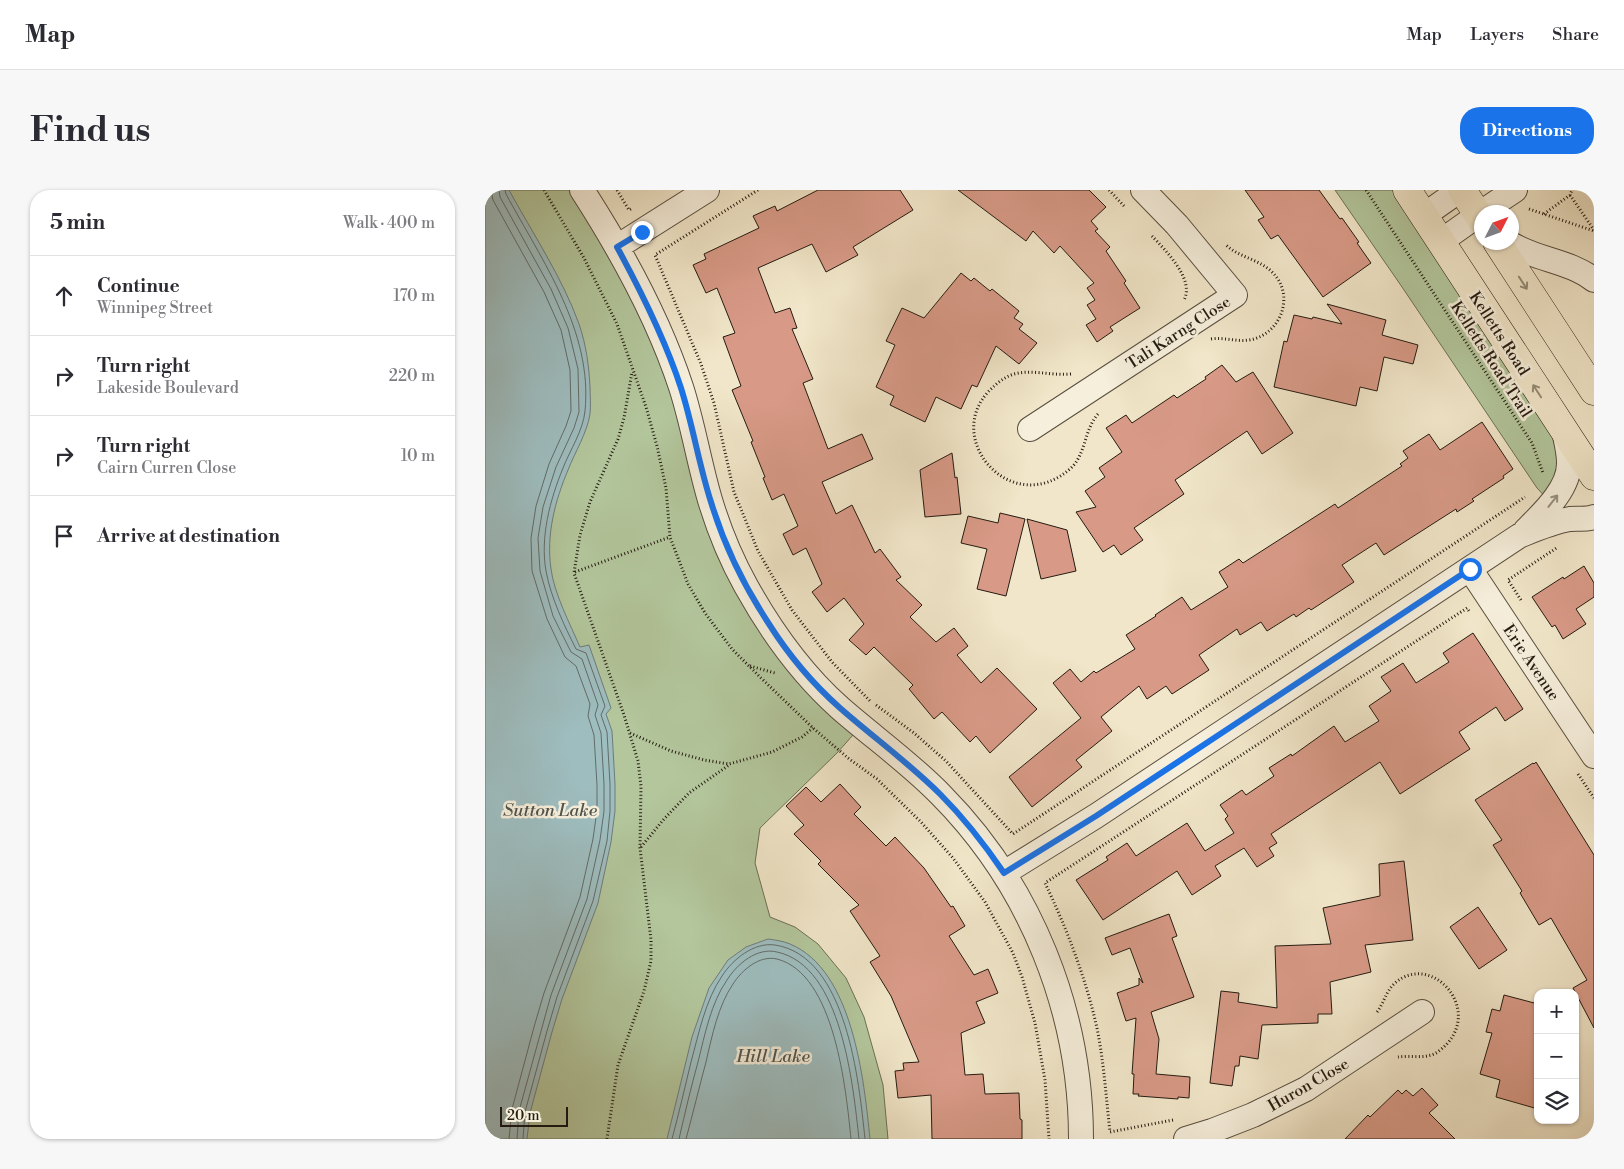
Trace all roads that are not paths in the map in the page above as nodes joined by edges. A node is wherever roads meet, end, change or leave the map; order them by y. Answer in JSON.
{"nodes":[{"id":1,"x":583,"y":190,"type":"edge"},
{"id":2,"x":707,"y":190,"type":"edge"},
{"id":3,"x":1143,"y":190,"type":"edge"},
{"id":4,"x":1407,"y":190,"type":"edge"},
{"id":5,"x":1461,"y":190,"type":"edge"},
{"id":6,"x":1518,"y":198,"type":"edge"},
{"id":7,"x":1503,"y":205,"type":"edge"},
{"id":8,"x":1474,"y":206,"type":"edge"},
{"id":9,"x":1423,"y":216,"type":"junction"},
{"id":10,"x":1474,"y":220,"type":"edge"},
{"id":11,"x":1440,"y":242,"type":"junction"},
{"id":12,"x":617,"y":247,"type":"junction"},
{"id":13,"x":1519,"y":249,"type":"edge"},
{"id":14,"x":1502,"y":250,"type":"edge"},
{"id":15,"x":1594,"y":280,"type":"edge"},
{"id":16,"x":1594,"y":391,"type":"edge"},
{"id":17,"x":1030,"y":429,"type":"dead end"},
{"id":18,"x":1564,"y":431,"type":"junction"},
{"id":19,"x":1594,"y":476,"type":"edge"},
{"id":20,"x":1582,"y":523,"type":"edge"},
{"id":21,"x":1519,"y":536,"type":"junction"},
{"id":22,"x":1470,"y":569,"type":"junction"},
{"id":23,"x":1594,"y":756,"type":"edge"},
{"id":24,"x":1004,"y":873,"type":"junction"},
{"id":25,"x":1422,"y":1012,"type":"dead end"},
{"id":26,"x":1081,"y":1139,"type":"edge"},
{"id":27,"x":1186,"y":1139,"type":"edge"}],
"edges":[{"from":1,"to":12,"type":"street"},
{"from":2,"to":12,"type":"street"},
{"from":3,"to":17,"type":"street","name":"Tali Karng Close"},
{"from":4,"to":9,"type":"main road","name":"Kelletts Road"},
{"from":5,"to":8,"type":"main road"},
{"from":5,"to":9,"type":"street"},
{"from":6,"to":7,"type":"street"},
{"from":9,"to":11,"type":"main road","name":"Kelletts Road"},
{"from":10,"to":11,"type":"street"},
{"from":18,"to":11,"type":"main road","name":"Kelletts Road","one_way":true},
{"from":12,"to":24,"type":"street"},
{"from":13,"to":15,"type":"street"},
{"from":14,"to":16,"type":"main road","one_way":true},
{"from":18,"to":19,"type":"main road","name":"Kelletts Road"},
{"from":21,"to":18,"type":"street","one_way":true},
{"from":20,"to":21,"type":"street"},
{"from":21,"to":22,"type":"street"},
{"from":22,"to":23,"type":"street","name":"Erie Avenue"},
{"from":22,"to":24,"type":"street"},
{"from":24,"to":26,"type":"street"},
{"from":25,"to":27,"type":"street","name":"Huron Close"}]}
